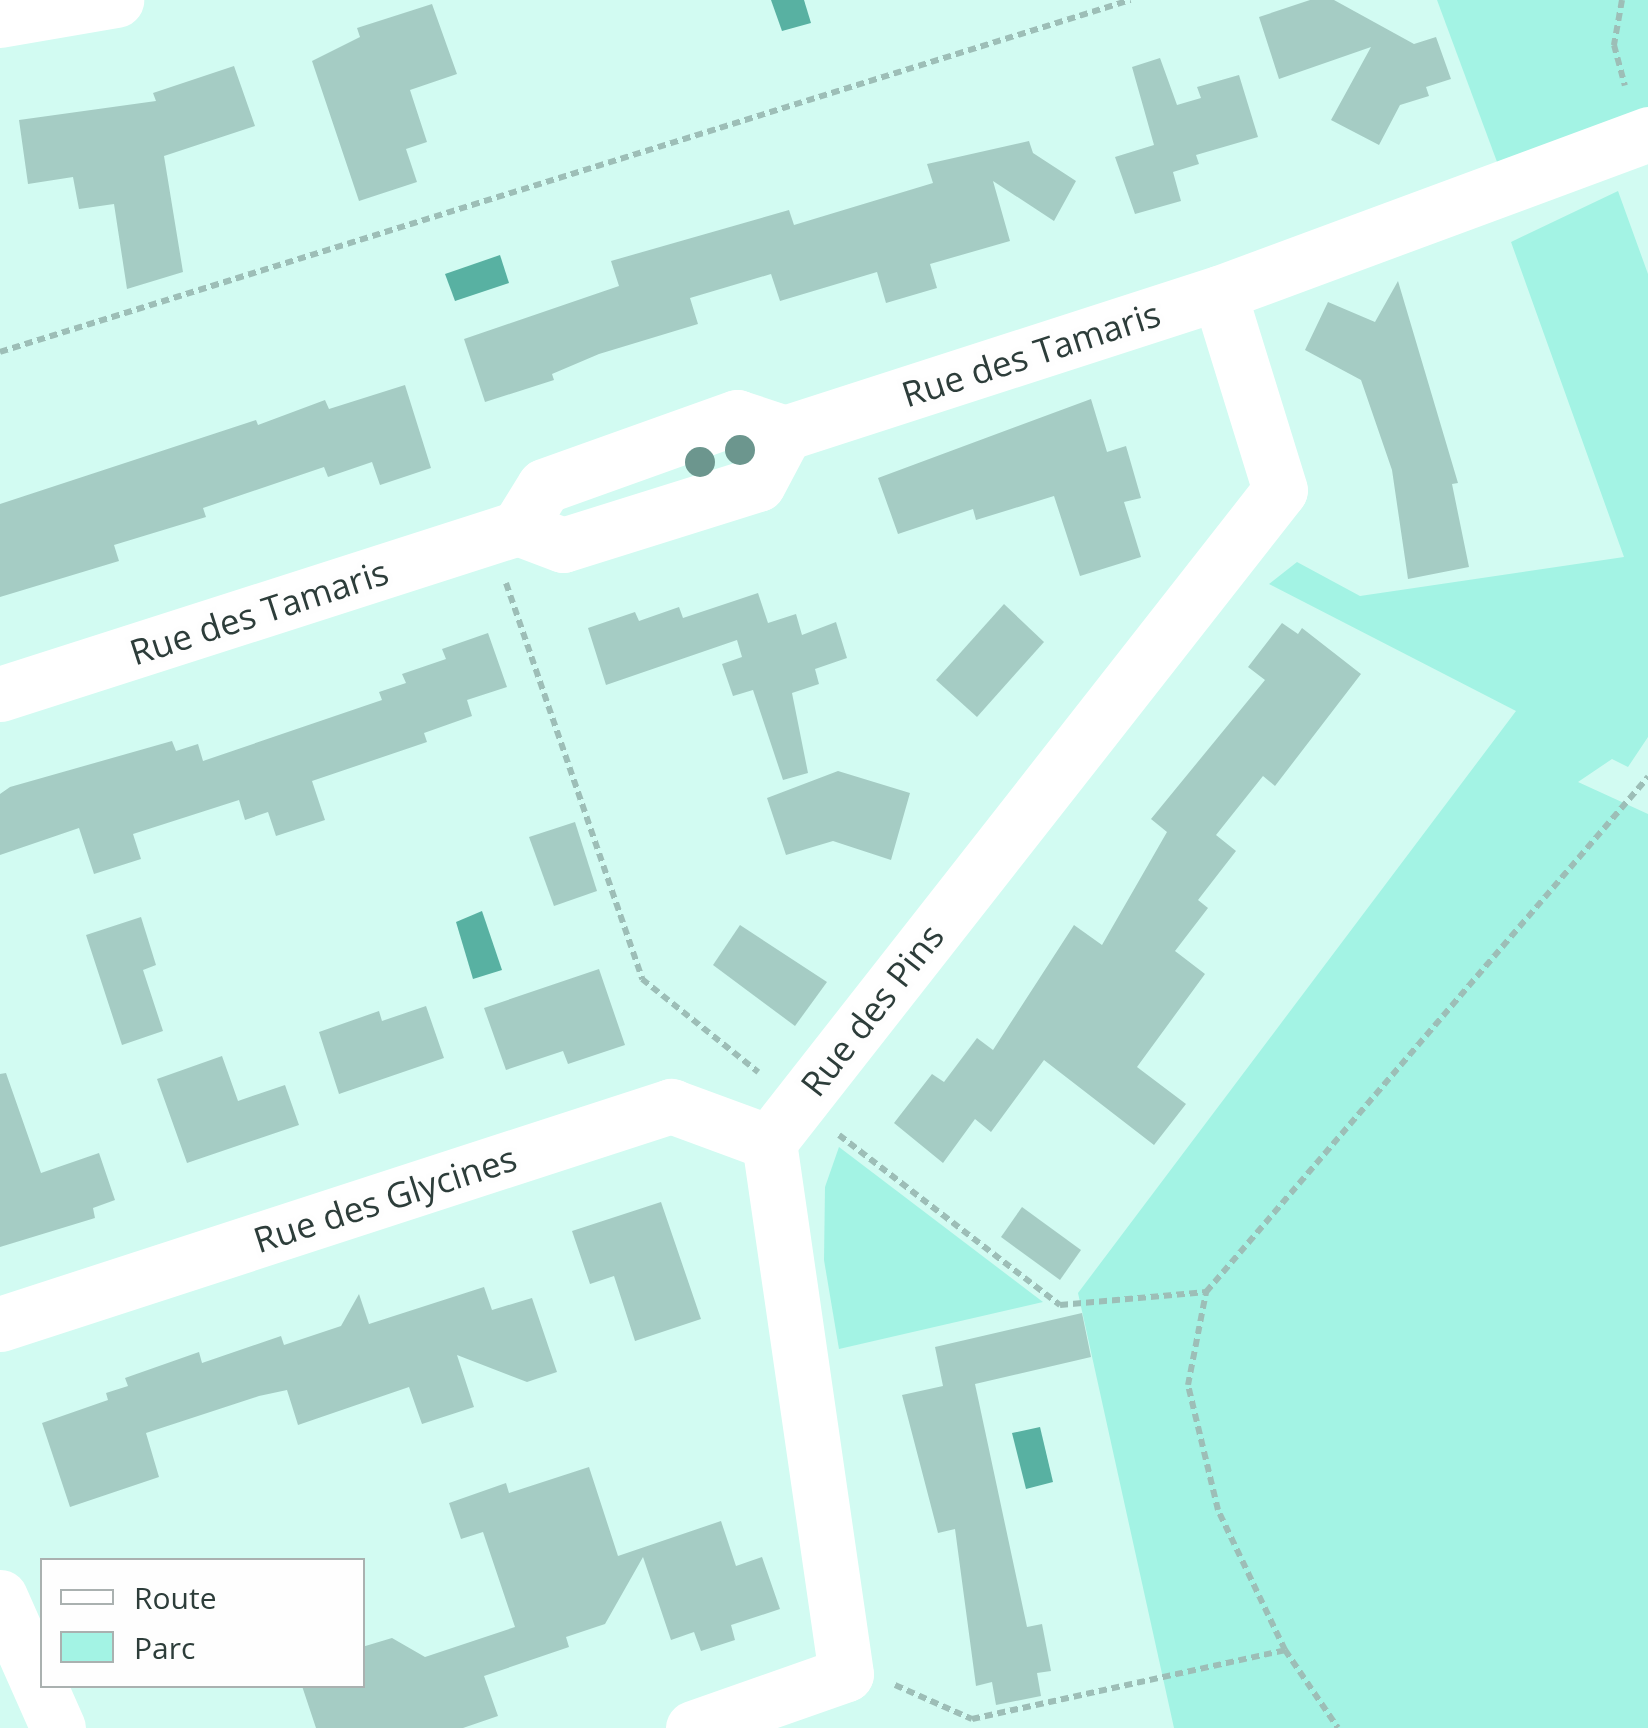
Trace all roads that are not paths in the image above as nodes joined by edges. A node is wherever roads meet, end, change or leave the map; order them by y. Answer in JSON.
{"nodes":[{"id":1,"x":116,"y":0,"type":"edge"},
{"id":2,"x":0,"y":20,"type":"edge"},
{"id":3,"x":1648,"y":134,"type":"edge"},
{"id":4,"x":1219,"y":293,"type":"junction"},
{"id":5,"x":0,"y":694,"type":"edge"},
{"id":6,"x":784,"y":1123,"type":"junction"},
{"id":7,"x":0,"y":1324,"type":"edge"},
{"id":8,"x":0,"y":1597,"type":"edge"},
{"id":9,"x":40,"y":1687,"type":"edge"},
{"id":10,"x":40,"y":1688,"type":"edge"},
{"id":11,"x":58,"y":1728,"type":"edge"},
{"id":12,"x":693,"y":1728,"type":"edge"}],
"edges":[{"from":1,"to":2,"type":"street"},
{"from":3,"to":4,"type":"street","name":"Rue des Tamaris"},
{"from":4,"to":5,"type":"street","name":"Rue des Tamaris"},
{"from":4,"to":6,"type":"street","name":"Rue des Pins"},
{"from":6,"to":7,"type":"street","name":"Rue des Glycines"},
{"from":6,"to":12,"type":"street"},
{"from":8,"to":9,"type":"street"},
{"from":10,"to":11,"type":"street"}]}
